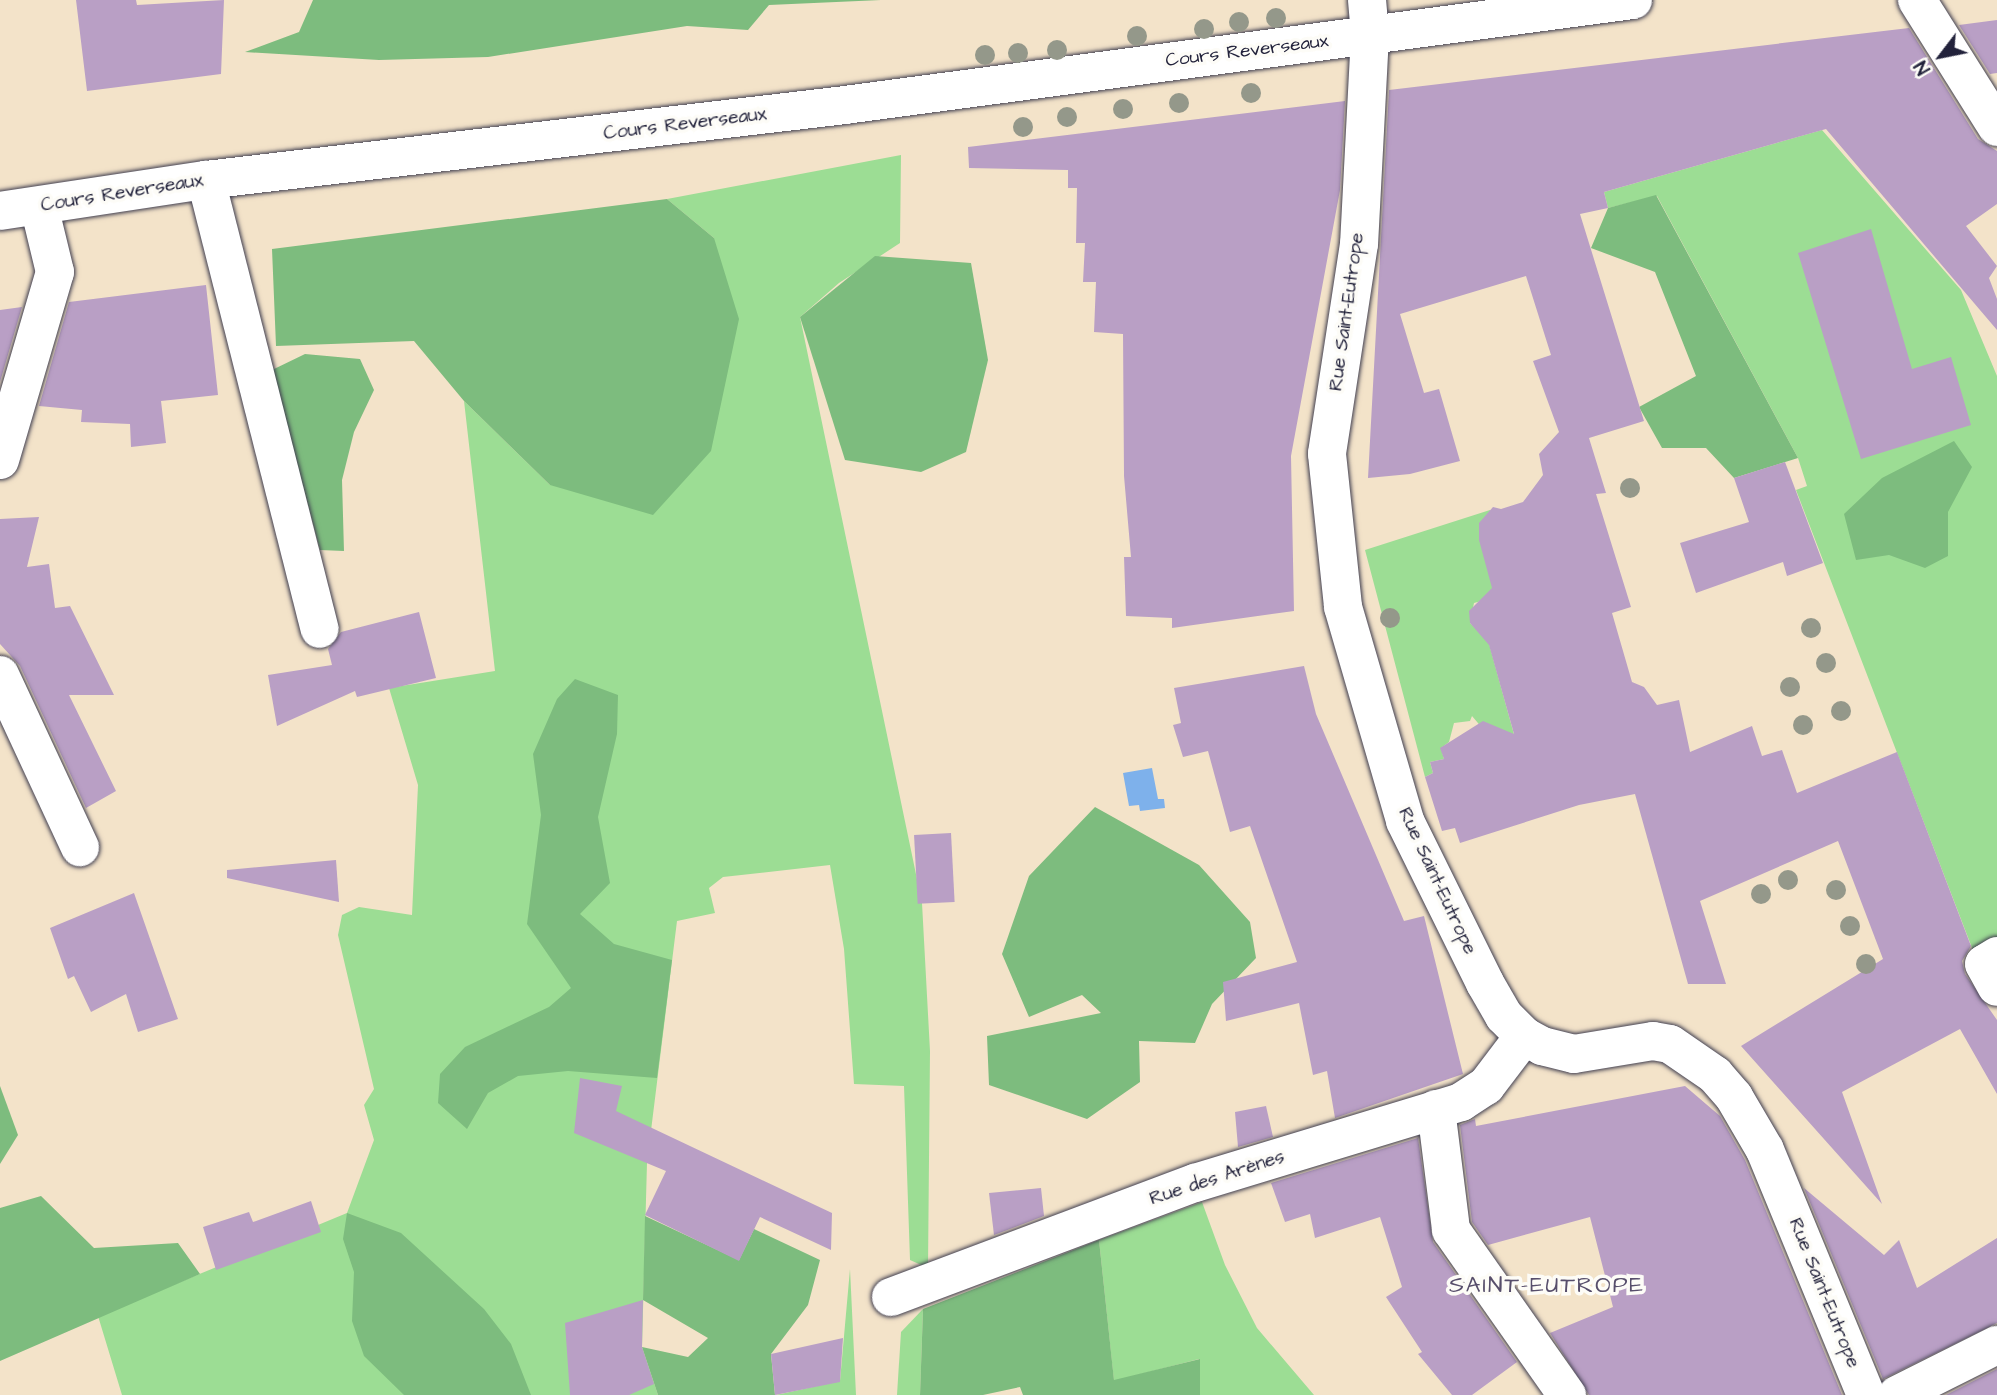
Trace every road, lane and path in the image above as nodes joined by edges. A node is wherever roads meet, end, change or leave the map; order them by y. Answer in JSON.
{"nodes":[{"id":1,"x":1633,"y":0,"type":"edge"},
{"id":2,"x":1917,"y":0,"type":"edge"},
{"id":3,"x":1368,"y":18,"type":"edge"},
{"id":4,"x":1997,"y":127,"type":"edge"},
{"id":5,"x":206,"y":180,"type":"junction"},
{"id":6,"x":39,"y":206,"type":"junction"},
{"id":7,"x":0,"y":211,"type":"edge"},
{"id":8,"x":0,"y":460,"type":"edge"},
{"id":9,"x":320,"y":629,"type":"dead end"},
{"id":10,"x":0,"y":675,"type":"edge"},
{"id":11,"x":80,"y":847,"type":"dead end"},
{"id":12,"x":1524,"y":1036,"type":"junction"},
{"id":13,"x":1436,"y":1109,"type":"junction"},
{"id":14,"x":891,"y":1297,"type":"dead end"},
{"id":15,"x":1997,"y":1345,"type":"edge"},
{"id":16,"x":1567,"y":1395,"type":"edge"},
{"id":17,"x":1866,"y":1395,"type":"edge"},
{"id":18,"x":1898,"y":1395,"type":"edge"}],
"edges":[{"from":1,"to":3,"type":"street","name":"Cours Reverseaux"},
{"from":2,"to":4,"type":"street"},
{"from":3,"to":5,"type":"street","name":"Cours Reverseaux"},
{"from":3,"to":12,"type":"street","name":"Rue Saint-Eutrope"},
{"from":5,"to":6,"type":"street","name":"Cours Reverseaux"},
{"from":5,"to":9,"type":"street"},
{"from":6,"to":7,"type":"street","name":"Cours Reverseaux"},
{"from":6,"to":8,"type":"street"},
{"from":10,"to":11,"type":"street"},
{"from":12,"to":13,"type":"street","name":"Rue des Arènes"},
{"from":12,"to":17,"type":"street","name":"Rue Saint-Eutrope"},
{"from":13,"to":14,"type":"street","name":"Rue des Arènes"},
{"from":13,"to":16,"type":"street"},
{"from":15,"to":18,"type":"street"}]}
